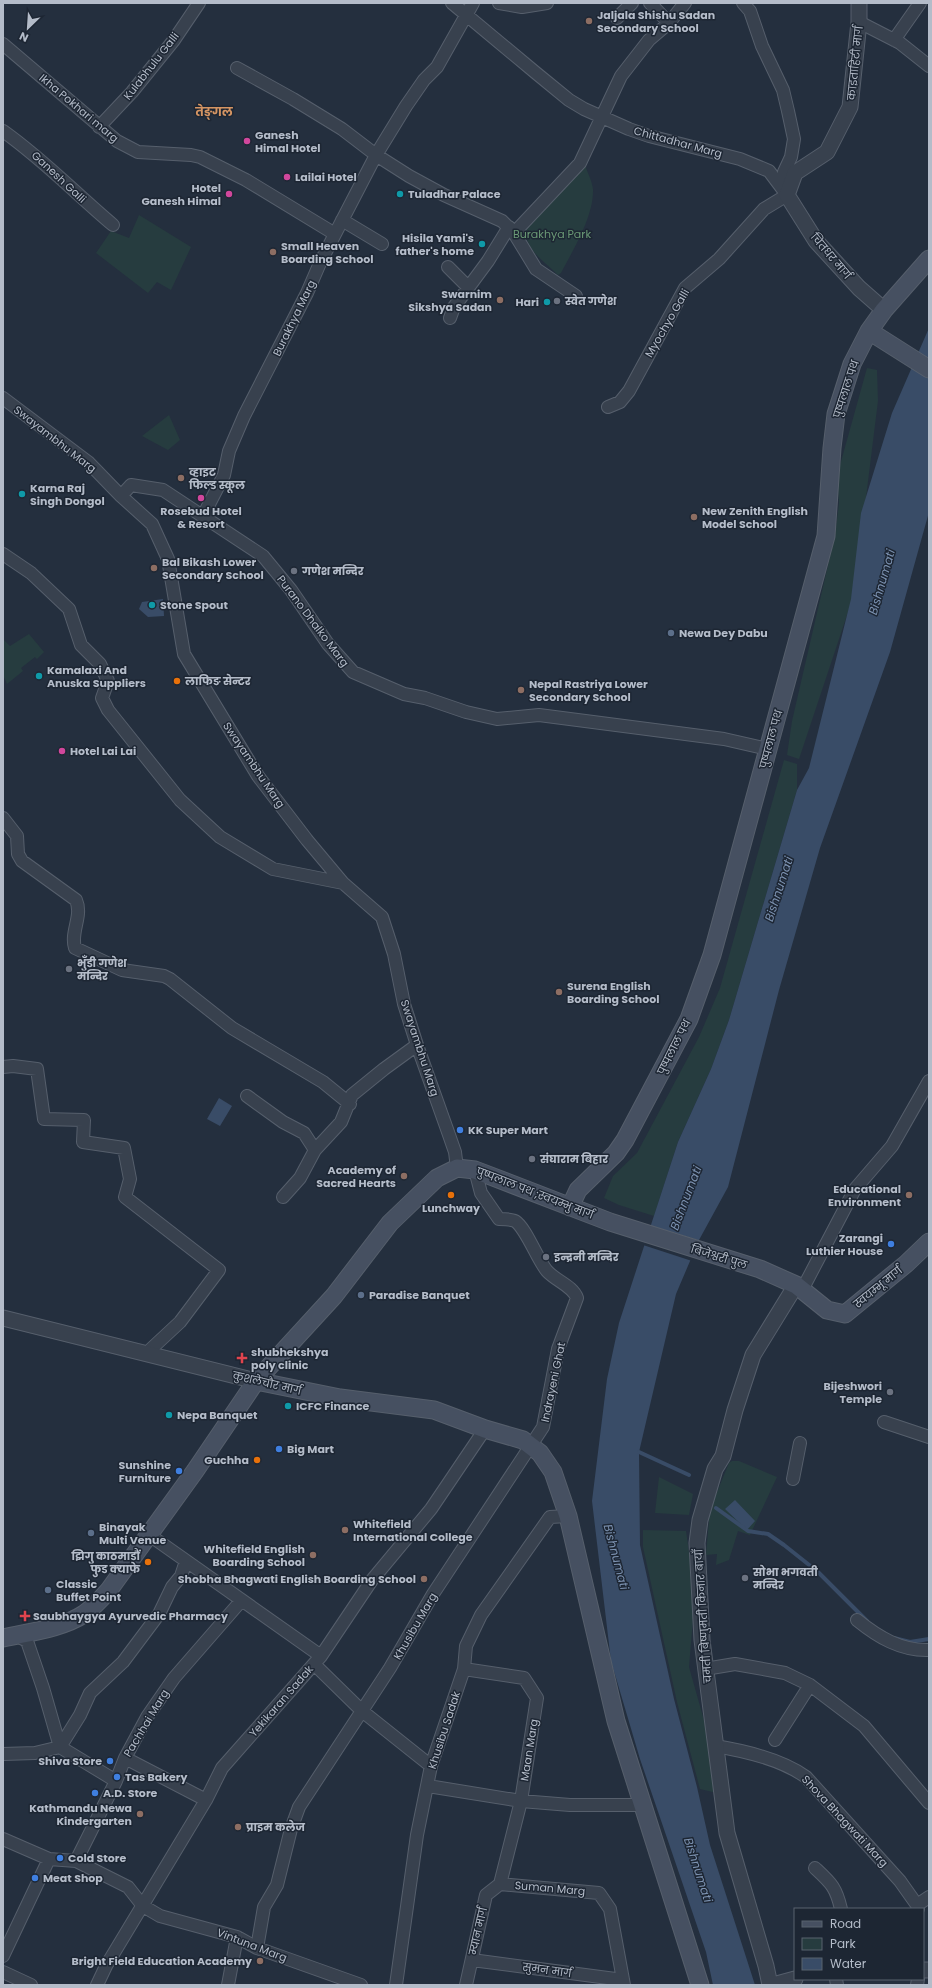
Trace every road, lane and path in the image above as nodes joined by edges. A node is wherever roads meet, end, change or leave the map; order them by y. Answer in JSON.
{"nodes":[{"id":1,"x":199,"y":3,"type":"edge"},
{"id":2,"x":452,"y":3,"type":"edge"},
{"id":3,"x":473,"y":3,"type":"edge"},
{"id":4,"x":499,"y":3,"type":"edge"},
{"id":5,"x":547,"y":3,"type":"edge"},
{"id":6,"x":632,"y":3,"type":"edge"},
{"id":7,"x":650,"y":3,"type":"edge"},
{"id":8,"x":685,"y":3,"type":"edge"},
{"id":9,"x":743,"y":3,"type":"edge"},
{"id":10,"x":858,"y":3,"type":"edge"},
{"id":11,"x":920,"y":3,"type":"edge"},
{"id":12,"x":466,"y":15,"type":"junction"},
{"id":13,"x":617,"y":18,"type":"dead end"},
{"id":14,"x":859,"y":22,"type":"junction"},
{"id":15,"x":669,"y":23,"type":"junction"},
{"id":16,"x":894,"y":40,"type":"junction"},
{"id":17,"x":3,"y":44,"type":"edge"},
{"id":18,"x":929,"y":66,"type":"edge"},
{"id":19,"x":237,"y":68,"type":"dead end"},
{"id":20,"x":602,"y":117,"type":"junction"},
{"id":21,"x":99,"y":127,"type":"junction"},
{"id":22,"x":3,"y":132,"type":"edge"},
{"id":23,"x":376,"y":155,"type":"junction"},
{"id":24,"x":787,"y":195,"type":"junction"},
{"id":25,"x":342,"y":220,"type":"junction"},
{"id":26,"x":113,"y":224,"type":"dead end"},
{"id":27,"x":512,"y":230,"type":"junction"},
{"id":28,"x":335,"y":234,"type":"junction"},
{"id":29,"x":382,"y":244,"type":"dead end"},
{"id":30,"x":929,"y":259,"type":"edge"},
{"id":31,"x":448,"y":267,"type":"dead end"},
{"id":32,"x":468,"y":287,"type":"junction"},
{"id":33,"x":576,"y":296,"type":"dead end"},
{"id":34,"x":884,"y":310,"type":"junction"},
{"id":35,"x":450,"y":318,"type":"dead end"},
{"id":36,"x":870,"y":332,"type":"junction"},
{"id":37,"x":929,"y":369,"type":"edge"},
{"id":38,"x":3,"y":398,"type":"edge"},
{"id":39,"x":608,"y":407,"type":"dead end"},
{"id":40,"x":121,"y":496,"type":"junction"},
{"id":41,"x":203,"y":516,"type":"junction"},
{"id":42,"x":3,"y":554,"type":"edge"},
{"id":43,"x":768,"y":749,"type":"junction"},
{"id":44,"x":3,"y":818,"type":"edge"},
{"id":45,"x":344,"y":883,"type":"junction"},
{"id":46,"x":417,"y":1045,"type":"junction"},
{"id":47,"x":3,"y":1067,"type":"edge"},
{"id":48,"x":929,"y":1081,"type":"edge"},
{"id":49,"x":247,"y":1096,"type":"dead end"},
{"id":50,"x":350,"y":1104,"type":"junction"},
{"id":51,"x":315,"y":1150,"type":"junction"},
{"id":52,"x":457,"y":1168,"type":"junction"},
{"id":53,"x":475,"y":1170,"type":"junction"},
{"id":54,"x":283,"y":1197,"type":"dead end"},
{"id":55,"x":570,"y":1207,"type":"junction"},
{"id":56,"x":610,"y":1222,"type":"joint"},
{"id":57,"x":929,"y":1242,"type":"edge"},
{"id":58,"x":760,"y":1269,"type":"joint"},
{"id":59,"x":799,"y":1287,"type":"junction"},
{"id":60,"x":4,"y":1318,"type":"edge"},
{"id":61,"x":148,"y":1354,"type":"junction"},
{"id":62,"x":256,"y":1380,"type":"junction"},
{"id":63,"x":884,"y":1422,"type":"dead end"},
{"id":64,"x":485,"y":1429,"type":"junction"},
{"id":65,"x":929,"y":1437,"type":"edge"},
{"id":66,"x":800,"y":1443,"type":"dead end"},
{"id":67,"x":530,"y":1445,"type":"junction"},
{"id":68,"x":793,"y":1479,"type":"dead end"},
{"id":69,"x":568,"y":1516,"type":"junction"},
{"id":70,"x":148,"y":1534,"type":"junction"},
{"id":71,"x":186,"y":1561,"type":"junction"},
{"id":72,"x":241,"y":1601,"type":"junction"},
{"id":73,"x":857,"y":1620,"type":"dead end"},
{"id":74,"x":9,"y":1637,"type":"edge"},
{"id":75,"x":929,"y":1650,"type":"edge"},
{"id":76,"x":318,"y":1660,"type":"junction"},
{"id":77,"x":464,"y":1669,"type":"junction"},
{"id":78,"x":705,"y":1669,"type":"junction"},
{"id":79,"x":810,"y":1685,"type":"junction"},
{"id":80,"x":362,"y":1711,"type":"junction"},
{"id":81,"x":775,"y":1740,"type":"dead end"},
{"id":82,"x":715,"y":1746,"type":"junction"},
{"id":83,"x":60,"y":1747,"type":"junction"},
{"id":84,"x":3,"y":1754,"type":"edge"},
{"id":85,"x":125,"y":1758,"type":"junction"},
{"id":86,"x":431,"y":1766,"type":"junction"},
{"id":87,"x":116,"y":1782,"type":"junction"},
{"id":88,"x":428,"y":1786,"type":"junction"},
{"id":89,"x":206,"y":1800,"type":"junction"},
{"id":90,"x":521,"y":1801,"type":"junction"},
{"id":91,"x":929,"y":1802,"type":"edge"},
{"id":92,"x":644,"y":1805,"type":"junction"},
{"id":93,"x":3,"y":1839,"type":"edge"},
{"id":94,"x":49,"y":1859,"type":"junction"},
{"id":95,"x":76,"y":1861,"type":"junction"},
{"id":96,"x":815,"y":1868,"type":"dead end"},
{"id":97,"x":500,"y":1884,"type":"junction"},
{"id":98,"x":929,"y":1897,"type":"edge"},
{"id":99,"x":143,"y":1906,"type":"junction"},
{"id":100,"x":917,"y":1907,"type":"edge"},
{"id":101,"x":841,"y":1908,"type":"edge"},
{"id":102,"x":237,"y":1937,"type":"junction"},
{"id":103,"x":257,"y":1948,"type":"junction"},
{"id":104,"x":3,"y":1956,"type":"edge"},
{"id":105,"x":472,"y":1960,"type":"junction"},
{"id":106,"x":3,"y":1972,"type":"edge"},
{"id":107,"x":699,"y":1980,"type":"edge"},
{"id":108,"x":794,"y":1980,"type":"edge"},
{"id":109,"x":623,"y":1982,"type":"edge"},
{"id":110,"x":31,"y":1985,"type":"edge"},
{"id":111,"x":97,"y":1985,"type":"edge"},
{"id":112,"x":228,"y":1985,"type":"edge"},
{"id":113,"x":361,"y":1985,"type":"edge"},
{"id":114,"x":396,"y":1985,"type":"edge"},
{"id":115,"x":466,"y":1985,"type":"edge"},
{"id":116,"x":770,"y":1985,"type":"edge"},
{"id":117,"x":773,"y":1985,"type":"edge"}],
"edges":[{"from":1,"to":21,"type":"street","name":"Kulabhulu Galli"},
{"from":2,"to":12,"type":"street","name":"Chittadhar Marg"},
{"from":3,"to":12,"type":"street","name":"Burakhya Marg"},
{"from":4,"to":5,"type":"street"},
{"from":6,"to":13,"type":"street"},
{"from":7,"to":15,"type":"street"},
{"from":8,"to":15,"type":"street"},
{"from":9,"to":24,"type":"street"},
{"from":10,"to":14,"type":"street","name":"काइताहिटी मार्ग"},
{"from":11,"to":16,"type":"street"},
{"from":12,"to":20,"type":"street","name":"Chittadhar Marg"},
{"from":12,"to":23,"type":"street","name":"Burakhya Marg"},
{"from":14,"to":16,"type":"street"},
{"from":14,"to":24,"type":"street","name":"काइताहिटी मार्ग"},
{"from":15,"to":20,"type":"street"},
{"from":16,"to":18,"type":"street"},
{"from":17,"to":21,"type":"street","name":"Ikha Pokhari marg"},
{"from":19,"to":23,"type":"street"},
{"from":20,"to":24,"type":"street","name":"Chittadhar Marg"},
{"from":20,"to":27,"type":"street"},
{"from":21,"to":28,"type":"street","name":"Ikha Pokhari marg"},
{"from":22,"to":26,"type":"street","name":"Ganesh Galli"},
{"from":23,"to":25,"type":"street","name":"Burakhya Marg"},
{"from":23,"to":27,"type":"street"},
{"from":24,"to":34,"type":"street","name":"चितधर मार्ग"},
{"from":24,"to":39,"type":"street","name":"Myochyo Galli"},
{"from":25,"to":28,"type":"street","name":"Burakhya Marg"},
{"from":25,"to":29,"type":"street"},
{"from":27,"to":32,"type":"street"},
{"from":27,"to":33,"type":"street"},
{"from":28,"to":41,"type":"street","name":"Burakhya Marg"},
{"from":30,"to":34,"type":"main road","name":"पुष्पलाल पथ"},
{"from":31,"to":32,"type":"street"},
{"from":32,"to":35,"type":"street"},
{"from":34,"to":36,"type":"main road","name":"पुष्पलाल पथ"},
{"from":36,"to":37,"type":"main road"},
{"from":36,"to":43,"type":"main road","name":"पुष्पलाल पथ"},
{"from":38,"to":40,"type":"street","name":"Swayambhu Marg"},
{"from":40,"to":41,"type":"street","name":"Purano Dhalko Marg"},
{"from":40,"to":45,"type":"street","name":"Swayambhu Marg"},
{"from":41,"to":43,"type":"street","name":"Purano Dhalko Marg"},
{"from":42,"to":45,"type":"street"},
{"from":43,"to":55,"type":"main road","name":"पुष्पलाल पथ"},
{"from":44,"to":50,"type":"street"},
{"from":45,"to":46,"type":"street","name":"Swayambhu Marg"},
{"from":46,"to":50,"type":"street"},
{"from":46,"to":52,"type":"street","name":"Swayambhu Marg"},
{"from":47,"to":61,"type":"street"},
{"from":48,"to":59,"type":"street"},
{"from":49,"to":51,"type":"street"},
{"from":50,"to":51,"type":"street"},
{"from":51,"to":54,"type":"street"},
{"from":52,"to":53,"type":"main road","name":"पुष्पलाल पथ ;स्वयम्भु मार्ग"},
{"from":52,"to":62,"type":"main road"},
{"from":53,"to":55,"type":"main road","name":"पुष्पलाल पथ ;स्वयम्भु मार्ग"},
{"from":53,"to":67,"type":"street","name":"Indrayeni Ghat"},
{"from":55,"to":56,"type":"main road","name":"पुष्पलाल पथ ;स्वयम्भु मार्ग"},
{"from":56,"to":58,"type":"main road","name":"बिजेश्वरी पुल"},
{"from":57,"to":59,"type":"main road","name":"स्वयम्भू मार्ग"},
{"from":58,"to":59,"type":"main road","name":"स्वयम्भू मार्ग"},
{"from":59,"to":78,"type":"street","name":"चमती बिष्णुमती किनार बायाँ"},
{"from":60,"to":61,"type":"street","name":"कुशलेचौर मार्ग"},
{"from":61,"to":62,"type":"street","name":"कुशलेचौर मार्ग"},
{"from":62,"to":64,"type":"main road","name":"कुशलेचौर मार्ग"},
{"from":62,"to":70,"type":"main road"},
{"from":63,"to":65,"type":"street"},
{"from":64,"to":67,"type":"main road","name":"कुशलेचौर मार्ग"},
{"from":64,"to":76,"type":"street","name":"Yekikaran Sadak"},
{"from":66,"to":68,"type":"street"},
{"from":67,"to":69,"type":"main road"},
{"from":67,"to":80,"type":"street","name":"Khusibu Marg"},
{"from":69,"to":77,"type":"street","name":"Khusibu Sadak"},
{"from":69,"to":92,"type":"main road"},
{"from":70,"to":71,"type":"street"},
{"from":70,"to":74,"type":"main road"},
{"from":71,"to":72,"type":"street"},
{"from":71,"to":83,"type":"street"},
{"from":72,"to":76,"type":"street"},
{"from":72,"to":85,"type":"street","name":"Pachhai Marg"},
{"from":73,"to":75,"type":"street"},
{"from":74,"to":83,"type":"street"},
{"from":76,"to":80,"type":"street"},
{"from":76,"to":89,"type":"street","name":"Yekikaran Sadak"},
{"from":77,"to":86,"type":"street","name":"Khusibu Sadak"},
{"from":77,"to":90,"type":"street","name":"Maan Marg"},
{"from":78,"to":79,"type":"street"},
{"from":78,"to":82,"type":"street","name":"चमती बिष्णुमती किनार बायाँ"},
{"from":79,"to":81,"type":"street"},
{"from":79,"to":91,"type":"street"},
{"from":80,"to":86,"type":"street"},
{"from":80,"to":103,"type":"street","name":"Khusibu Marg"},
{"from":82,"to":100,"type":"street","name":"Shova Bhagwati Marg"},
{"from":82,"to":116,"type":"street","name":"चमती बिष्णुमती किनार बायाँ"},
{"from":83,"to":84,"type":"street"},
{"from":83,"to":87,"type":"street"},
{"from":85,"to":87,"type":"street","name":"Pachhai Marg"},
{"from":85,"to":89,"type":"street"},
{"from":86,"to":88,"type":"street","name":"Khusibu Sadak"},
{"from":87,"to":95,"type":"street","name":"Pachhai Marg"},
{"from":88,"to":90,"type":"street"},
{"from":88,"to":114,"type":"street","name":"Khusibu Sadak"},
{"from":89,"to":99,"type":"street","name":"Yekikaran Sadak"},
{"from":90,"to":92,"type":"street"},
{"from":90,"to":97,"type":"street","name":"Maan Marg"},
{"from":92,"to":107,"type":"main road"},
{"from":93,"to":94,"type":"street"},
{"from":94,"to":95,"type":"street"},
{"from":94,"to":104,"type":"street"},
{"from":95,"to":99,"type":"street"},
{"from":96,"to":101,"type":"street"},
{"from":97,"to":105,"type":"street","name":"म्यान मार्ग"},
{"from":97,"to":109,"type":"street","name":"Suman Marg"},
{"from":98,"to":100,"type":"street"},
{"from":99,"to":102,"type":"street","name":"Vintuna Marg"},
{"from":99,"to":111,"type":"street","name":"Yekikaran Sadak"},
{"from":102,"to":103,"type":"street","name":"Vintuna Marg"},
{"from":102,"to":112,"type":"street"},
{"from":103,"to":113,"type":"street","name":"Vintuna Marg"},
{"from":105,"to":109,"type":"street","name":"सुमन मार्ग"},
{"from":105,"to":115,"type":"street","name":"म्यान मार्ग"},
{"from":106,"to":110,"type":"street"},
{"from":108,"to":117,"type":"street"}]}
